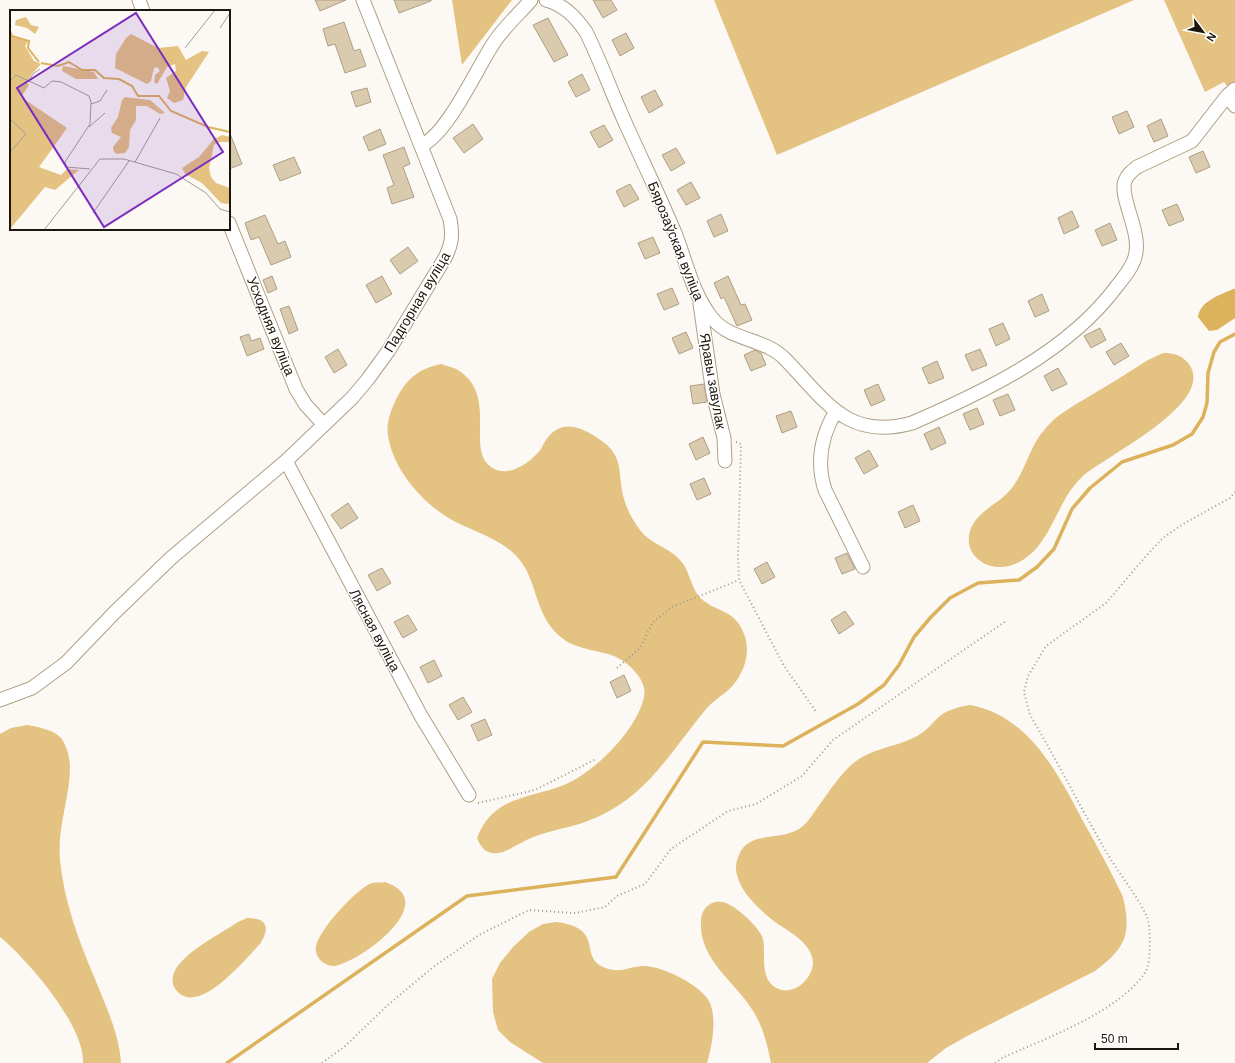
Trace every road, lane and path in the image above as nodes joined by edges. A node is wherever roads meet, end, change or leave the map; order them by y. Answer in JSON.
{"nodes":[{"id":1,"x":139,"y":0,"type":"edge"},
{"id":2,"x":363,"y":0,"type":"edge"},
{"id":3,"x":531,"y":0,"type":"edge"},
{"id":4,"x":546,"y":0,"type":"edge"},
{"id":5,"x":143,"y":10,"type":"edge"},
{"id":6,"x":1232,"y":97,"type":"edge"},
{"id":7,"x":422,"y":145,"type":"junction"},
{"id":8,"x":230,"y":225,"type":"edge"},
{"id":9,"x":700,"y":302,"type":"junction"},
{"id":10,"x":836,"y":411,"type":"junction"},
{"id":11,"x":322,"y":424,"type":"junction"},
{"id":12,"x":724,"y":438,"type":"junction"},
{"id":13,"x":286,"y":461,"type":"junction"},
{"id":14,"x":725,"y":461,"type":"dead end"},
{"id":15,"x":1235,"y":492,"type":"edge"},
{"id":16,"x":863,"y":567,"type":"dead end"},
{"id":17,"x":739,"y":580,"type":"junction"},
{"id":18,"x":1006,"y":621,"type":"dead end"},
{"id":19,"x":617,"y":668,"type":"dead end"},
{"id":20,"x":0,"y":700,"type":"edge"},
{"id":21,"x":817,"y":712,"type":"dead end"},
{"id":22,"x":596,"y":759,"type":"dead end"},
{"id":23,"x":469,"y":795,"type":"joint"},
{"id":24,"x":322,"y":1063,"type":"edge"},
{"id":25,"x":995,"y":1063,"type":"edge"}],
"edges":[{"from":1,"to":5,"type":"street"},
{"from":2,"to":7,"type":"street","name":"Падгорная вуліца"},
{"from":3,"to":7,"type":"street"},
{"from":4,"to":9,"type":"street","name":"Бярозаўская вуліца"},
{"from":6,"to":10,"type":"street","name":"Бярозаўская вуліца"},
{"from":7,"to":11,"type":"street","name":"Падгорная вуліца"},
{"from":8,"to":11,"type":"street","name":"Усходняя вуліца"},
{"from":9,"to":10,"type":"street","name":"Бярозаўская вуліца"},
{"from":9,"to":12,"type":"street","name":"Яравы завулак"},
{"from":10,"to":16,"type":"street"},
{"from":11,"to":13,"type":"street","name":"Падгорная вуліца"},
{"from":12,"to":14,"type":"street","name":"Яравы завулак"},
{"from":12,"to":17,"type":"path"},
{"from":13,"to":20,"type":"street","name":"Падгорная вуліца"},
{"from":13,"to":23,"type":"street","name":"Лясная вуліца"},
{"from":15,"to":25,"type":"path"},
{"from":17,"to":19,"type":"path"},
{"from":17,"to":21,"type":"path"},
{"from":18,"to":24,"type":"path"},
{"from":22,"to":23,"type":"path"}]}
